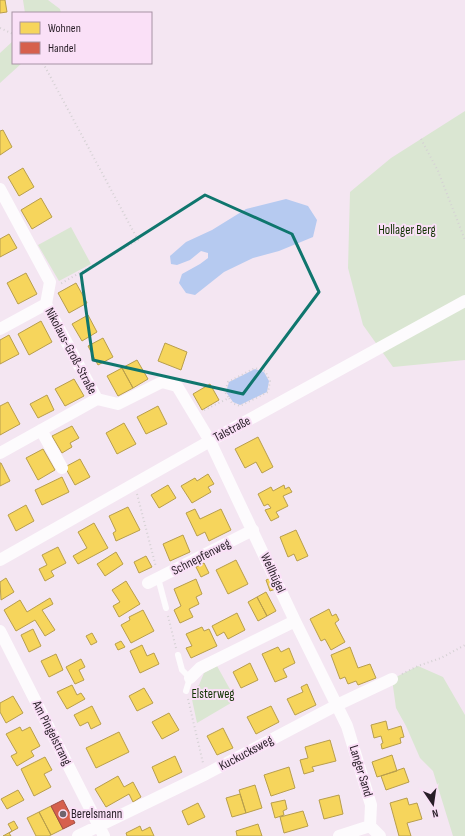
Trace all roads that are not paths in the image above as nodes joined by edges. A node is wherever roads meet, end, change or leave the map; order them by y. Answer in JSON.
{"nodes":[{"id":1,"x":0,"y":189,"type":"edge"},
{"id":2,"x":47,"y":298,"type":"junction"},
{"id":3,"x":465,"y":301,"type":"edge"},
{"id":4,"x":0,"y":329,"type":"edge"},
{"id":5,"x":97,"y":399,"type":"junction"},
{"id":6,"x":41,"y":430,"type":"junction"},
{"id":7,"x":210,"y":441,"type":"junction"},
{"id":8,"x":0,"y":453,"type":"edge"},
{"id":9,"x":62,"y":468,"type":"dead end"},
{"id":10,"x":253,"y":530,"type":"junction"},
{"id":11,"x":0,"y":560,"type":"edge"},
{"id":12,"x":153,"y":581,"type":"joint"},
{"id":13,"x":166,"y":608,"type":"road end"},
{"id":14,"x":295,"y":621,"type":"junction"},
{"id":15,"x":0,"y":631,"type":"edge"},
{"id":16,"x":178,"y":655,"type":"road end"},
{"id":17,"x":190,"y":678,"type":"junction"},
{"id":18,"x":392,"y":679,"type":"road end"},
{"id":19,"x":186,"y":691,"type":"road end"},
{"id":20,"x":337,"y":705,"type":"junction"},
{"id":21,"x":370,"y":826,"type":"junction"},
{"id":22,"x":101,"y":831,"type":"edge"},
{"id":23,"x":78,"y":836,"type":"edge"},
{"id":24,"x":338,"y":836,"type":"edge"},
{"id":25,"x":380,"y":836,"type":"edge"}],
"edges":[{"from":1,"to":2,"type":"street","name":"Nikolaus-Groß-Straße"},
{"from":2,"to":4,"type":"street"},
{"from":2,"to":5,"type":"street","name":"Nikolaus-Groß-Straße"},
{"from":3,"to":7,"type":"street","name":"Talstraße"},
{"from":5,"to":6,"type":"street"},
{"from":5,"to":7,"type":"street","name":"Nikolaus-Groß-Straße"},
{"from":6,"to":8,"type":"street"},
{"from":6,"to":9,"type":"street"},
{"from":7,"to":10,"type":"street","name":"Wellhügel"},
{"from":7,"to":11,"type":"street","name":"Talstraße"},
{"from":10,"to":12,"type":"street","name":"Schnepfenweg"},
{"from":10,"to":14,"type":"street","name":"Wellhügel"},
{"from":12,"to":13,"type":"lane"},
{"from":14,"to":17,"type":"street"},
{"from":14,"to":20,"type":"street","name":"Wellhügel"},
{"from":15,"to":22,"type":"street","name":"Am Pingelstrang"},
{"from":16,"to":17,"type":"lane"},
{"from":17,"to":19,"type":"lane"},
{"from":18,"to":20,"type":"street","name":"Kuckucksweg"},
{"from":20,"to":21,"type":"street","name":"Langer Sand"},
{"from":20,"to":22,"type":"street","name":"Kuckucksweg"},
{"from":21,"to":24,"type":"street"},
{"from":21,"to":25,"type":"street"},
{"from":22,"to":23,"type":"street","name":"Kuckucksweg"}]}
